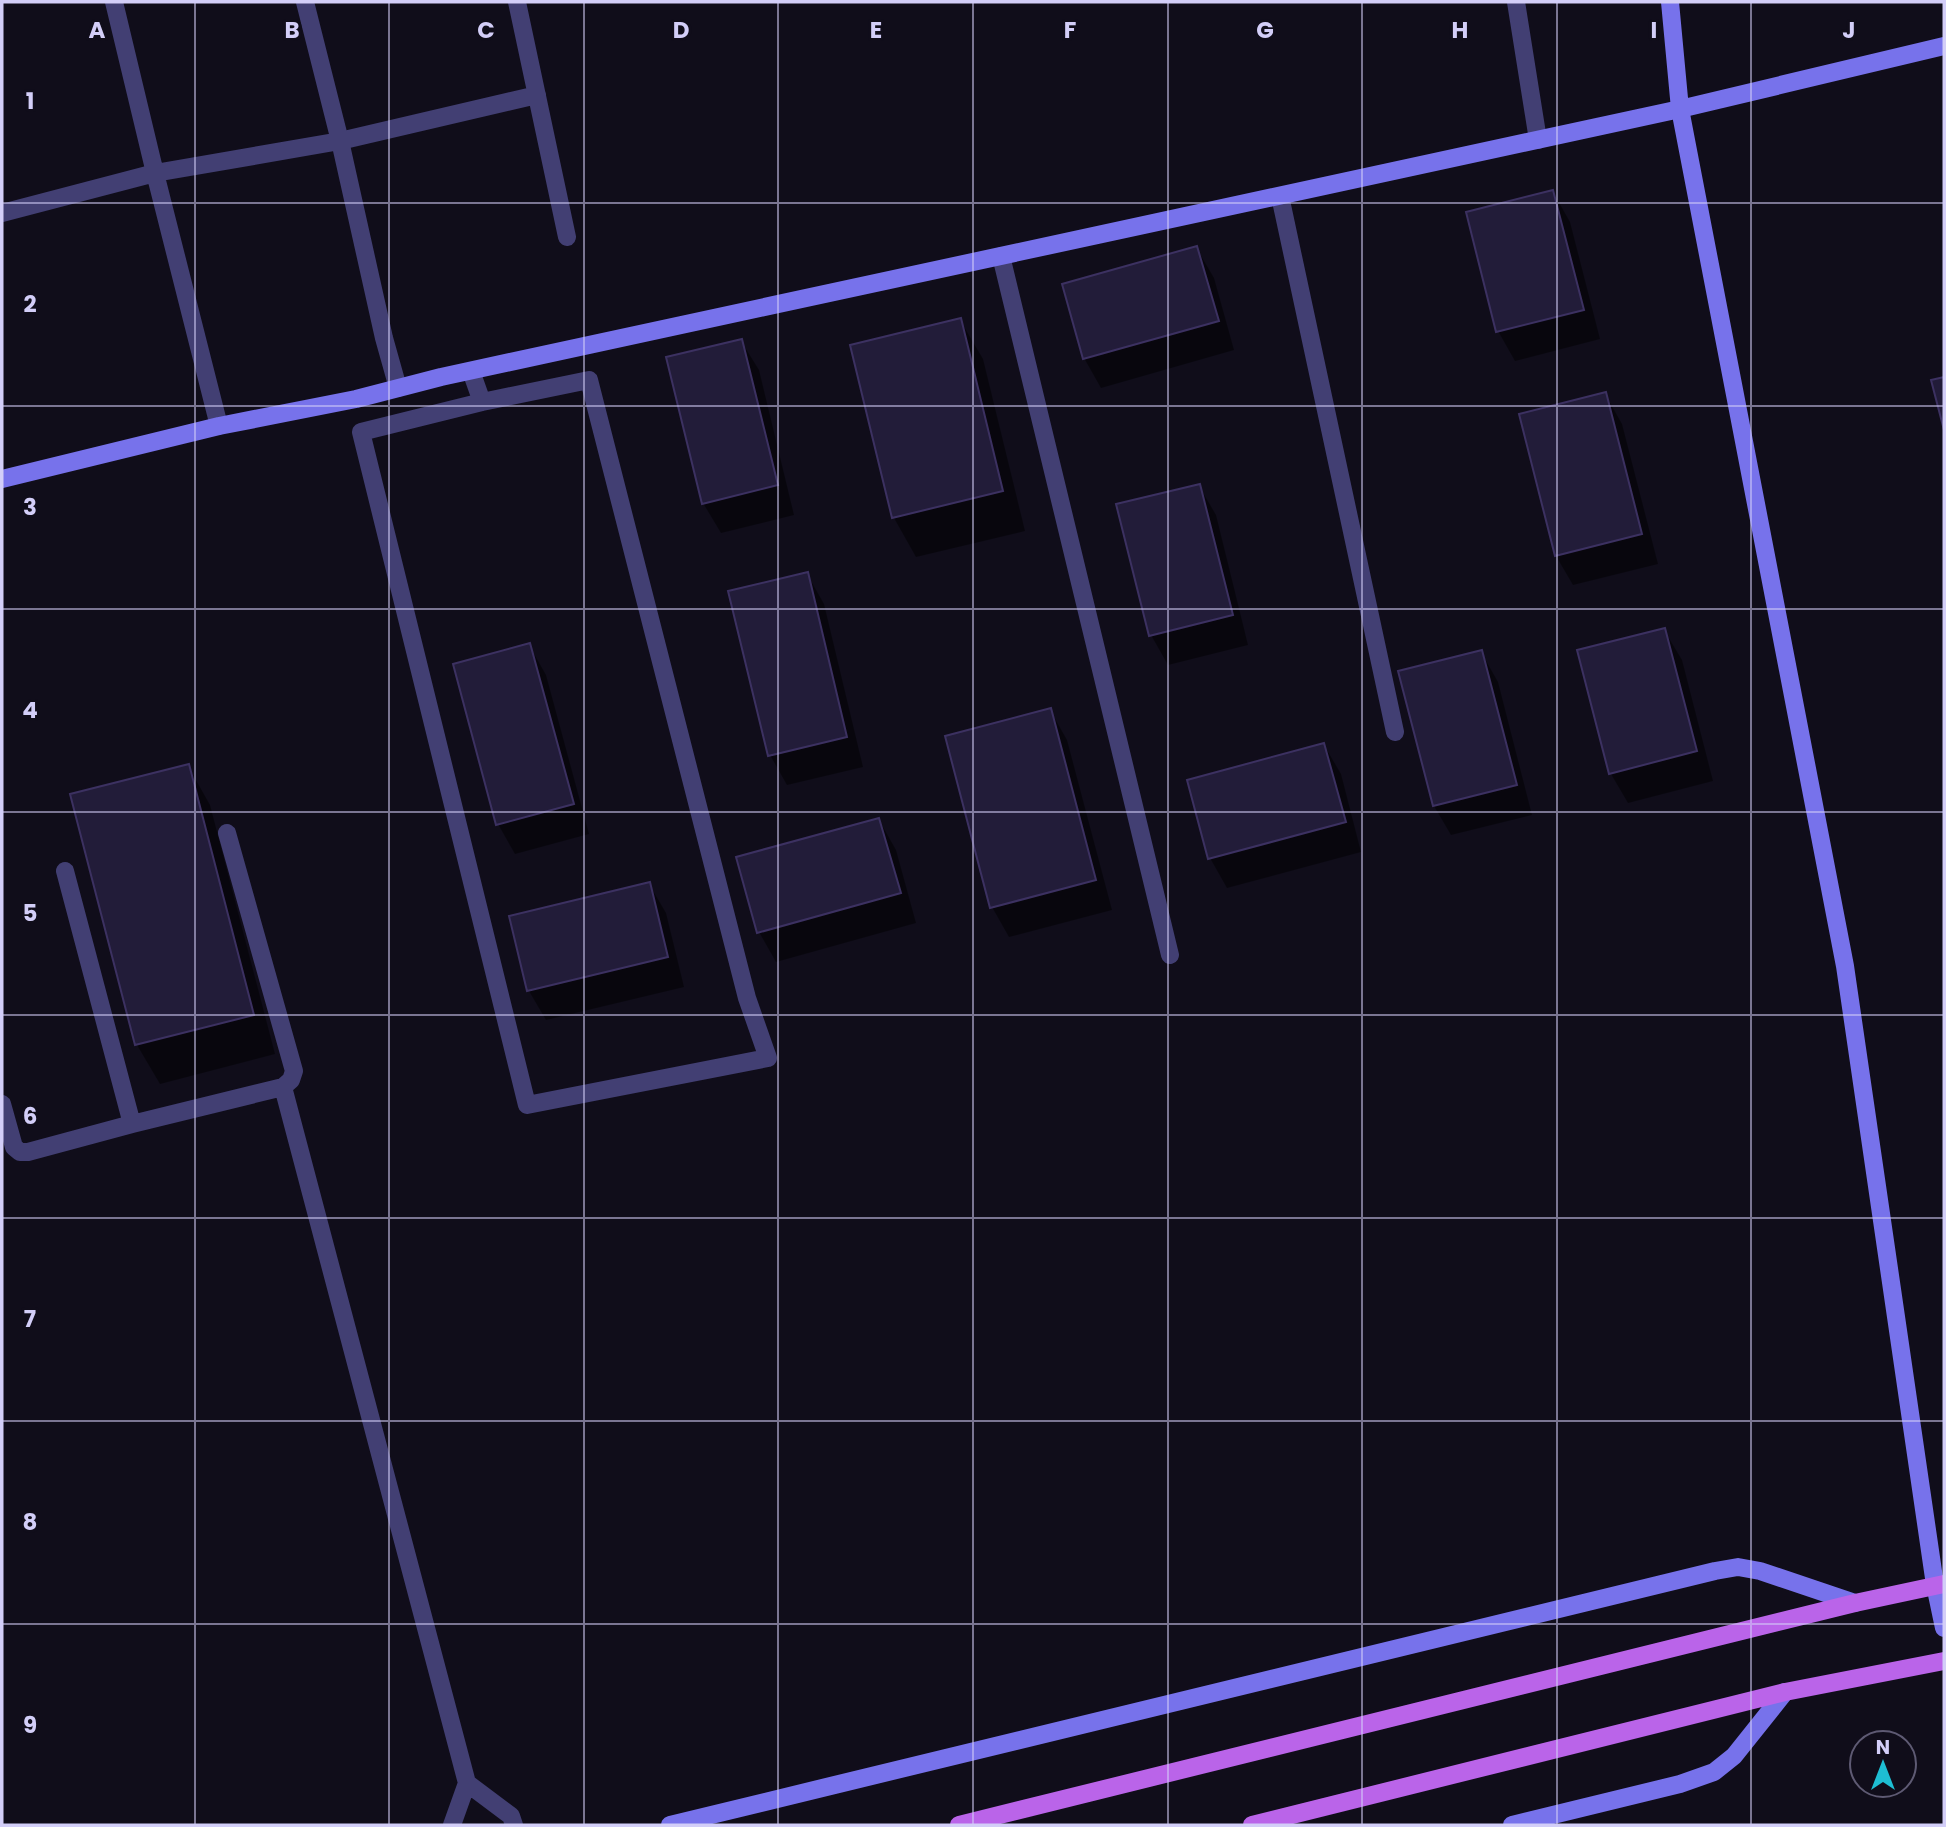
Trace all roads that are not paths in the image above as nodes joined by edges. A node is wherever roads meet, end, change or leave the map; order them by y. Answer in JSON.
{"nodes":[{"id":1,"x":114,"y":2,"type":"edge"},
{"id":2,"x":305,"y":2,"type":"edge"},
{"id":3,"x":517,"y":2,"type":"edge"},
{"id":4,"x":1516,"y":2,"type":"edge"},
{"id":5,"x":1670,"y":2,"type":"edge"},
{"id":6,"x":1944,"y":46,"type":"edge"},
{"id":7,"x":537,"y":95,"type":"junction"},
{"id":8,"x":1680,"y":109,"type":"junction"},
{"id":9,"x":1538,"y":139,"type":"junction"},
{"id":10,"x":340,"y":141,"type":"junction"},
{"id":11,"x":155,"y":173,"type":"junction"},
{"id":12,"x":1280,"y":196,"type":"junction"},
{"id":13,"x":2,"y":213,"type":"edge"},
{"id":14,"x":567,"y":237,"type":"dead end"},
{"id":15,"x":1001,"y":256,"type":"junction"},
{"id":16,"x":471,"y":371,"type":"junction"},
{"id":17,"x":398,"y":388,"type":"junction"},
{"id":18,"x":482,"y":402,"type":"junction"},
{"id":19,"x":219,"y":426,"type":"junction"},
{"id":20,"x":2,"y":479,"type":"edge"},
{"id":21,"x":1395,"y":732,"type":"dead end"},
{"id":22,"x":227,"y":833,"type":"dead end"},
{"id":23,"x":65,"y":872,"type":"dead end"},
{"id":24,"x":1170,"y":955,"type":"dead end"},
{"id":25,"x":283,"y":1087,"type":"junction"},
{"id":26,"x":2,"y":1104,"type":"edge"},
{"id":27,"x":132,"y":1124,"type":"junction"},
{"id":28,"x":1940,"y":1584,"type":"edge"},
{"id":29,"x":1855,"y":1603,"type":"junction"},
{"id":30,"x":1944,"y":1628,"type":"edge"},
{"id":31,"x":1944,"y":1661,"type":"edge"},
{"id":32,"x":1785,"y":1692,"type":"junction"},
{"id":33,"x":467,"y":1783,"type":"junction"},
{"id":34,"x":452,"y":1825,"type":"edge"},
{"id":35,"x":514,"y":1825,"type":"edge"},
{"id":36,"x":670,"y":1825,"type":"edge"},
{"id":37,"x":959,"y":1825,"type":"edge"},
{"id":38,"x":1252,"y":1825,"type":"edge"},
{"id":39,"x":1512,"y":1825,"type":"edge"}],
"edges":[{"from":1,"to":11,"type":"street"},
{"from":2,"to":10,"type":"street"},
{"from":3,"to":7,"type":"street"},
{"from":4,"to":9,"type":"street"},
{"from":5,"to":8,"type":"street"},
{"from":6,"to":8,"type":"street"},
{"from":7,"to":10,"type":"street"},
{"from":7,"to":14,"type":"street"},
{"from":8,"to":9,"type":"street"},
{"from":8,"to":28,"type":"street"},
{"from":9,"to":12,"type":"street"},
{"from":10,"to":11,"type":"street"},
{"from":10,"to":17,"type":"street"},
{"from":11,"to":13,"type":"street"},
{"from":11,"to":19,"type":"street"},
{"from":12,"to":15,"type":"street"},
{"from":12,"to":21,"type":"street"},
{"from":15,"to":16,"type":"street"},
{"from":15,"to":24,"type":"street"},
{"from":16,"to":17,"type":"street"},
{"from":16,"to":18,"type":"street"},
{"from":17,"to":19,"type":"street"},
{"from":18,"to":18,"type":"street"},
{"from":19,"to":20,"type":"street"},
{"from":22,"to":25,"type":"street"},
{"from":23,"to":27,"type":"street"},
{"from":25,"to":27,"type":"street"},
{"from":25,"to":33,"type":"street"},
{"from":26,"to":27,"type":"street"},
{"from":28,"to":29,"type":"main road"},
{"from":28,"to":30,"type":"street"},
{"from":29,"to":36,"type":"street"},
{"from":29,"to":37,"type":"main road"},
{"from":31,"to":32,"type":"main road"},
{"from":32,"to":38,"type":"main road"},
{"from":32,"to":39,"type":"street"},
{"from":33,"to":34,"type":"street"},
{"from":33,"to":35,"type":"street"}]}
